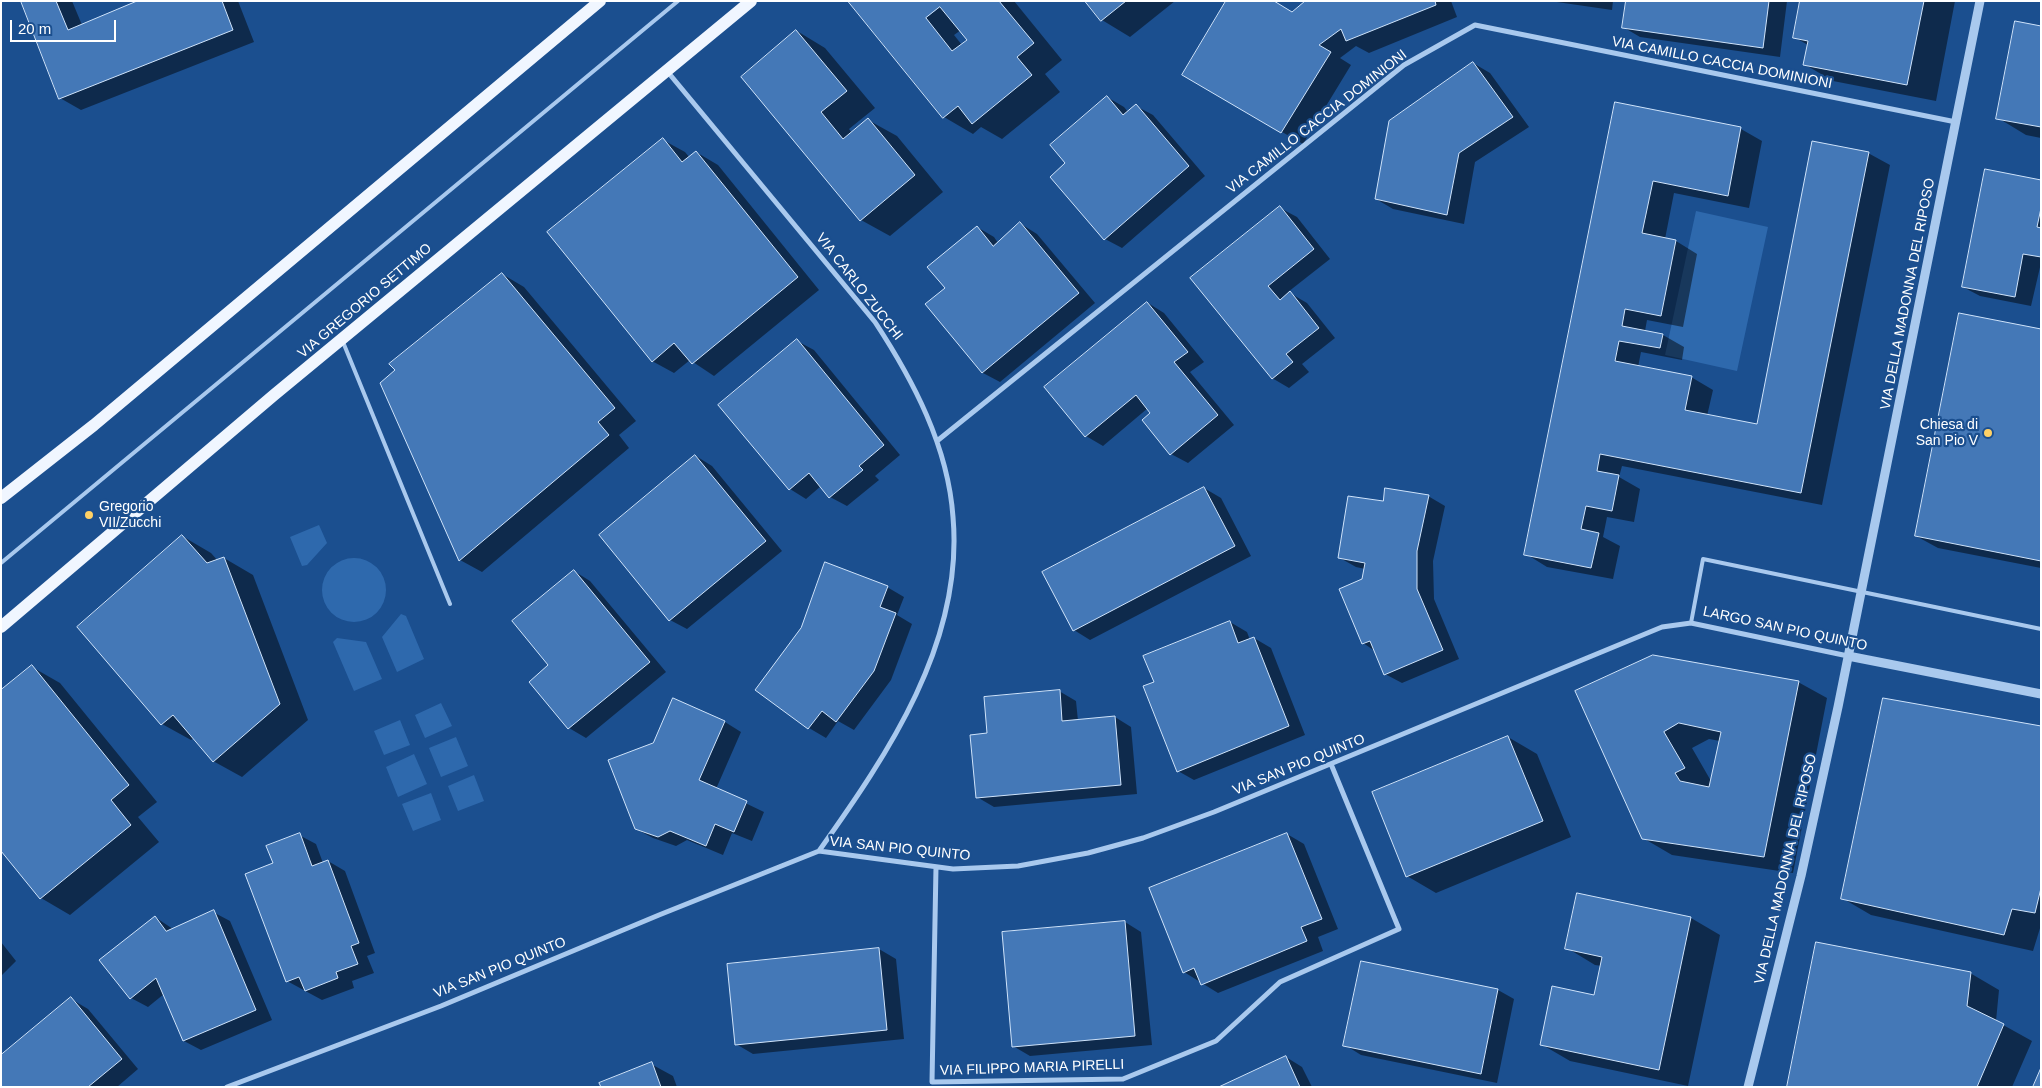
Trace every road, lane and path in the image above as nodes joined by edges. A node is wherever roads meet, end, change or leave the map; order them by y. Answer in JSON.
{"nodes":[{"id":1,"x":600,"y":1,"type":"edge"},
{"id":2,"x":678,"y":1,"type":"edge"},
{"id":3,"x":751,"y":1,"type":"edge"},
{"id":4,"x":1980,"y":1,"type":"edge"},
{"id":5,"x":667,"y":71,"type":"junction"},
{"id":6,"x":1957,"y":122,"type":"junction"},
{"id":7,"x":342,"y":340,"type":"junction"},
{"id":8,"x":937,"y":442,"type":"junction"},
{"id":9,"x":1,"y":498,"type":"edge"},
{"id":10,"x":1,"y":563,"type":"edge"},
{"id":11,"x":1862,"y":592,"type":"junction"},
{"id":12,"x":450,"y":604,"type":"dead end"},
{"id":13,"x":1691,"y":623,"type":"junction"},
{"id":14,"x":1,"y":627,"type":"edge"},
{"id":15,"x":2041,"y":628,"type":"edge"},
{"id":16,"x":1848,"y":656,"type":"junction"},
{"id":17,"x":2041,"y":694,"type":"edge"},
{"id":18,"x":1331,"y":764,"type":"junction"},
{"id":19,"x":819,"y":851,"type":"junction"},
{"id":20,"x":936,"y":867,"type":"junction"},
{"id":21,"x":227,"y":1087,"type":"edge"},
{"id":22,"x":1748,"y":1087,"type":"edge"}],
"edges":[{"from":1,"to":9,"type":"main road"},
{"from":2,"to":10,"type":"lane"},
{"from":3,"to":5,"type":"main road","name":"VIA GREGORIO SETTIMO"},
{"from":4,"to":6,"type":"street","name":"VIA DELLA MADONNA DEL RIPOSO"},
{"from":5,"to":7,"type":"main road","name":"VIA GREGORIO SETTIMO"},
{"from":5,"to":8,"type":"street","name":"VIA CARLO ZUCCHI"},
{"from":6,"to":8,"type":"street","name":"VIA CAMILLO CACCIA DOMINIONI"},
{"from":6,"to":11,"type":"street","name":"VIA DELLA MADONNA DEL RIPOSO"},
{"from":7,"to":12,"type":"lane"},
{"from":7,"to":14,"type":"main road","name":"VIA GREGORIO SETTIMO"},
{"from":8,"to":19,"type":"street","name":"VIA CARLO ZUCCHI"},
{"from":11,"to":13,"type":"lane","name":"LARGO SAN PIO QUINTO"},
{"from":11,"to":15,"type":"lane","name":"LARGO SAN PIO QUINTO"},
{"from":11,"to":16,"type":"street","name":"VIA DELLA MADONNA DEL RIPOSO"},
{"from":13,"to":16,"type":"street","name":"LARGO SAN PIO QUINTO"},
{"from":13,"to":18,"type":"street","name":"VIA SAN PIO QUINTO"},
{"from":16,"to":17,"type":"street","name":"LARGO SAN PIO QUINTO"},
{"from":16,"to":22,"type":"street","name":"VIA DELLA MADONNA DEL RIPOSO"},
{"from":18,"to":20,"type":"street","name":"VIA SAN PIO QUINTO"},
{"from":18,"to":20,"type":"street","name":"VIA FILIPPO MARIA PIRELLI"},
{"from":19,"to":20,"type":"street","name":"VIA SAN PIO QUINTO"},
{"from":19,"to":21,"type":"street","name":"VIA SAN PIO QUINTO"}]}
